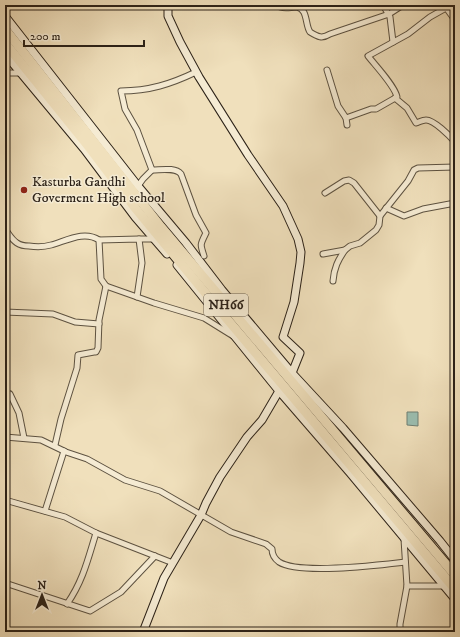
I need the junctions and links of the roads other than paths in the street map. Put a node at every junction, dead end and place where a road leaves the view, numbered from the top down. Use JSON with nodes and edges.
{"nodes":[{"id":1,"x":168,"y":5,"type":"edge"},
{"id":2,"x":280,"y":5,"type":"edge"},
{"id":3,"x":383,"y":5,"type":"edge"},
{"id":4,"x":403,"y":5,"type":"edge"},
{"id":5,"x":445,"y":7,"type":"edge"},
{"id":6,"x":388,"y":14,"type":"junction"},
{"id":7,"x":5,"y":16,"type":"edge"},
{"id":8,"x":455,"y":20,"type":"edge"},
{"id":9,"x":5,"y":29,"type":"edge"},
{"id":10,"x":393,"y":42,"type":"junction"},
{"id":11,"x":5,"y":43,"type":"edge"},
{"id":12,"x":5,"y":54,"type":"edge"},
{"id":13,"x":327,"y":70,"type":"dead end"},
{"id":14,"x":196,"y":72,"type":"junction"},
{"id":15,"x":5,"y":73,"type":"edge"},
{"id":16,"x":20,"y":73,"type":"junction"},
{"id":17,"x":394,"y":98,"type":"junction"},
{"id":18,"x":346,"y":118,"type":"junction"},
{"id":19,"x":347,"y":125,"type":"dead end"},
{"id":20,"x":455,"y":142,"type":"edge"},
{"id":21,"x":455,"y":167,"type":"edge"},
{"id":22,"x":152,"y":170,"type":"junction"},
{"id":23,"x":138,"y":186,"type":"junction"},
{"id":24,"x":325,"y":193,"type":"dead end"},
{"id":25,"x":455,"y":203,"type":"edge"},
{"id":26,"x":386,"y":208,"type":"junction"},
{"id":27,"x":380,"y":216,"type":"junction"},
{"id":28,"x":5,"y":229,"type":"edge"},
{"id":29,"x":139,"y":239,"type":"junction"},
{"id":30,"x":154,"y":239,"type":"junction"},
{"id":31,"x":98,"y":240,"type":"junction"},
{"id":32,"x":345,"y":250,"type":"junction"},
{"id":33,"x":324,"y":254,"type":"dead end"},
{"id":34,"x":204,"y":256,"type":"dead end"},
{"id":35,"x":333,"y":281,"type":"dead end"},
{"id":36,"x":106,"y":286,"type":"junction"},
{"id":37,"x":137,"y":297,"type":"junction"},
{"id":38,"x":5,"y":312,"type":"edge"},
{"id":39,"x":99,"y":324,"type":"junction"},
{"id":40,"x":235,"y":338,"type":"junction"},
{"id":41,"x":292,"y":373,"type":"junction"},
{"id":42,"x":279,"y":392,"type":"junction"},
{"id":43,"x":10,"y":394,"type":"dead end"},
{"id":44,"x":5,"y":437,"type":"edge"},
{"id":45,"x":24,"y":438,"type":"junction"},
{"id":46,"x":54,"y":446,"type":"junction"},
{"id":47,"x":64,"y":450,"type":"junction"},
{"id":48,"x":5,"y":500,"type":"edge"},
{"id":49,"x":45,"y":511,"type":"junction"},
{"id":50,"x":201,"y":515,"type":"junction"},
{"id":51,"x":96,"y":533,"type":"junction"},
{"id":52,"x":404,"y":538,"type":"junction"},
{"id":53,"x":155,"y":556,"type":"junction"},
{"id":54,"x":455,"y":560,"type":"edge"},
{"id":55,"x":405,"y":562,"type":"junction"},
{"id":56,"x":174,"y":563,"type":"junction"},
{"id":57,"x":455,"y":576,"type":"edge"},
{"id":58,"x":5,"y":582,"type":"edge"},
{"id":59,"x":407,"y":586,"type":"junction"},
{"id":60,"x":443,"y":586,"type":"junction"},
{"id":61,"x":455,"y":590,"type":"edge"},
{"id":62,"x":455,"y":599,"type":"edge"},
{"id":63,"x":67,"y":604,"type":"junction"},
{"id":64,"x":143,"y":632,"type":"edge"},
{"id":65,"x":400,"y":632,"type":"edge"}],
"edges":[{"from":1,"to":14,"type":"street"},
{"from":2,"to":6,"type":"street"},
{"from":3,"to":6,"type":"street"},
{"from":4,"to":6,"type":"street"},
{"from":5,"to":8,"type":"street"},
{"from":5,"to":10,"type":"street"},
{"from":6,"to":10,"type":"street"},
{"from":7,"to":23,"type":"street"},
{"from":9,"to":57,"type":"highway","number":"NH66"},
{"from":10,"to":17,"type":"street"},
{"from":11,"to":61,"type":"highway","number":"NH66"},
{"from":12,"to":16,"type":"street"},
{"from":13,"to":18,"type":"street"},
{"from":14,"to":22,"type":"street"},
{"from":14,"to":41,"type":"street"},
{"from":15,"to":16,"type":"street"},
{"from":16,"to":30,"type":"street"},
{"from":17,"to":18,"type":"street"},
{"from":17,"to":20,"type":"street"},
{"from":18,"to":19,"type":"street"},
{"from":21,"to":26,"type":"street"},
{"from":22,"to":23,"type":"street"},
{"from":22,"to":34,"type":"street"},
{"from":23,"to":41,"type":"street"},
{"from":24,"to":27,"type":"street"},
{"from":25,"to":26,"type":"street"},
{"from":26,"to":27,"type":"street"},
{"from":27,"to":32,"type":"street"},
{"from":28,"to":31,"type":"street"},
{"from":29,"to":30,"type":"street"},
{"from":29,"to":31,"type":"street"},
{"from":29,"to":37,"type":"street"},
{"from":30,"to":40,"type":"street"},
{"from":31,"to":36,"type":"street"},
{"from":32,"to":33,"type":"street"},
{"from":32,"to":35,"type":"street"},
{"from":36,"to":37,"type":"street"},
{"from":36,"to":39,"type":"street"},
{"from":37,"to":40,"type":"street"},
{"from":38,"to":39,"type":"street"},
{"from":39,"to":46,"type":"street"},
{"from":40,"to":42,"type":"street"},
{"from":41,"to":54,"type":"street"},
{"from":42,"to":50,"type":"street"},
{"from":42,"to":52,"type":"street"},
{"from":43,"to":45,"type":"street"},
{"from":44,"to":45,"type":"street"},
{"from":45,"to":46,"type":"street"},
{"from":46,"to":47,"type":"street"},
{"from":47,"to":49,"type":"street"},
{"from":47,"to":50,"type":"street"},
{"from":48,"to":49,"type":"street"},
{"from":49,"to":51,"type":"street"},
{"from":50,"to":55,"type":"street"},
{"from":50,"to":56,"type":"street"},
{"from":51,"to":53,"type":"street"},
{"from":51,"to":63,"type":"street"},
{"from":52,"to":55,"type":"street"},
{"from":52,"to":60,"type":"street"},
{"from":53,"to":56,"type":"street"},
{"from":53,"to":63,"type":"street"},
{"from":55,"to":59,"type":"street"},
{"from":56,"to":64,"type":"street"},
{"from":58,"to":63,"type":"street"},
{"from":59,"to":60,"type":"street"},
{"from":59,"to":65,"type":"street"},
{"from":60,"to":62,"type":"street"}]}
